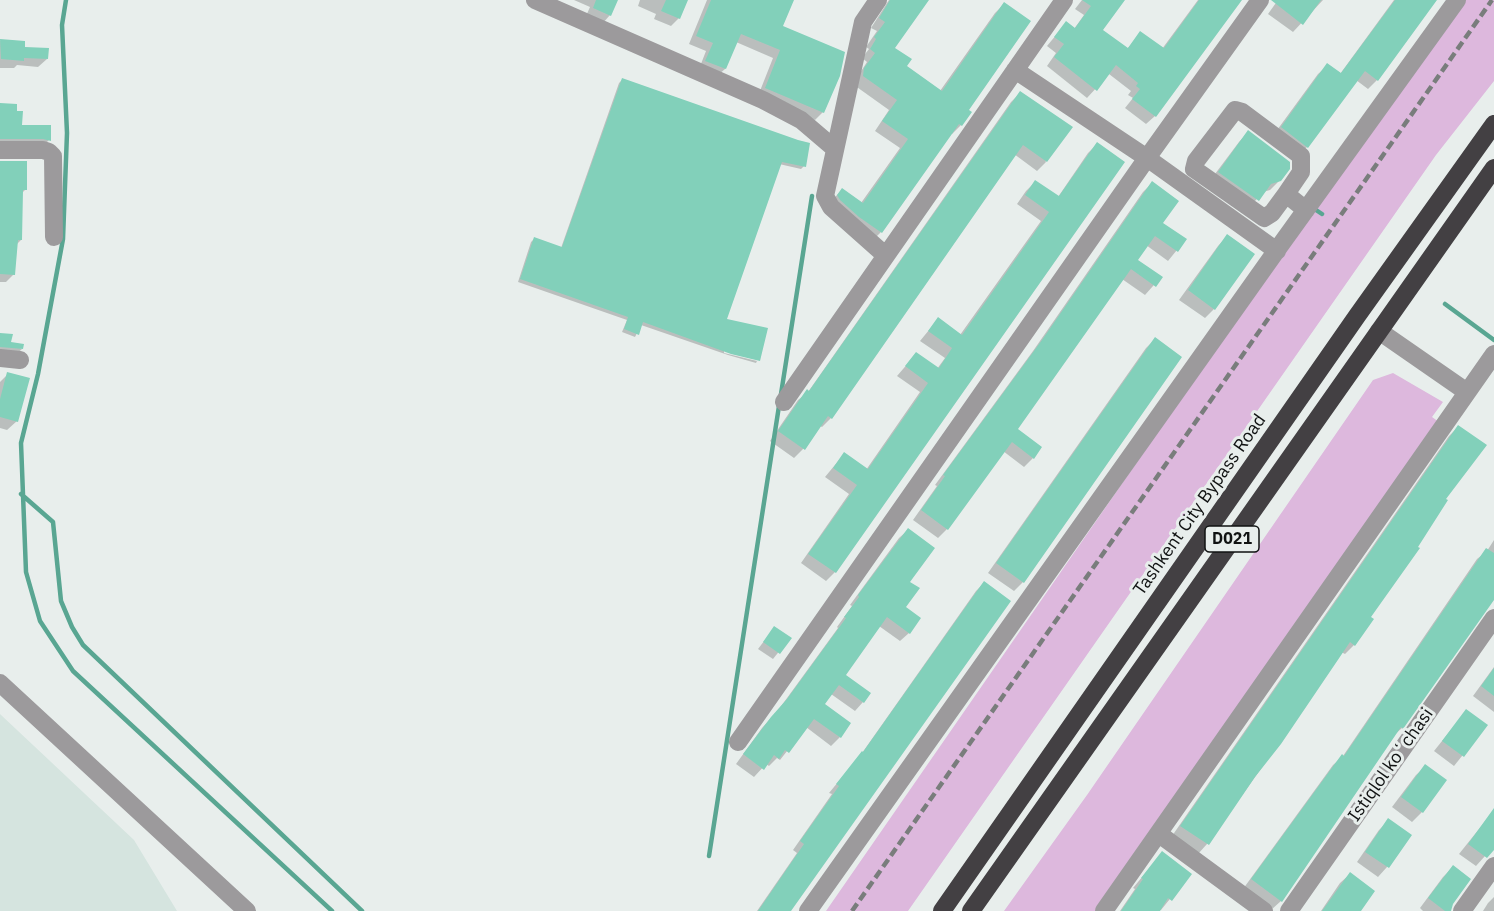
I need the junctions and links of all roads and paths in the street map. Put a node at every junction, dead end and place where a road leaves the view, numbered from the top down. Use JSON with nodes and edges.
{"nodes":[{"id":1,"x":535,"y":0,"type":"edge"},
{"id":2,"x":879,"y":0,"type":"edge"},
{"id":3,"x":1064,"y":0,"type":"edge"},
{"id":4,"x":1260,"y":0,"type":"edge"},
{"id":5,"x":1457,"y":0,"type":"edge"},
{"id":6,"x":1015,"y":70,"type":"junction"},
{"id":7,"x":1494,"y":124,"type":"edge"},
{"id":8,"x":835,"y":148,"type":"junction"},
{"id":9,"x":0,"y":150,"type":"edge"},
{"id":10,"x":1147,"y":158,"type":"junction"},
{"id":11,"x":1494,"y":168,"type":"edge"},
{"id":12,"x":1286,"y":194,"type":"junction"},
{"id":13,"x":1306,"y":210,"type":"junction"},
{"id":14,"x":54,"y":237,"type":"dead end"},
{"id":15,"x":1277,"y":251,"type":"junction"},
{"id":16,"x":885,"y":255,"type":"junction"},
{"id":17,"x":1357,"y":316,"type":"junction"},
{"id":18,"x":1379,"y":331,"type":"junction"},
{"id":19,"x":0,"y":358,"type":"edge"},
{"id":20,"x":20,"y":360,"type":"dead end"},
{"id":21,"x":1491,"y":365,"type":"edge"},
{"id":22,"x":1467,"y":392,"type":"junction"},
{"id":23,"x":784,"y":402,"type":"dead end"},
{"id":24,"x":1494,"y":618,"type":"edge"},
{"id":25,"x":0,"y":683,"type":"edge"},
{"id":26,"x":738,"y":742,"type":"dead end"},
{"id":27,"x":1159,"y":834,"type":"junction"},
{"id":28,"x":1494,"y":866,"type":"edge"},
{"id":29,"x":247,"y":911,"type":"edge"},
{"id":30,"x":808,"y":911,"type":"edge"},
{"id":31,"x":942,"y":911,"type":"edge"},
{"id":32,"x":970,"y":911,"type":"edge"},
{"id":33,"x":1104,"y":911,"type":"edge"},
{"id":34,"x":1264,"y":911,"type":"edge"},
{"id":35,"x":1289,"y":911,"type":"edge"},
{"id":36,"x":1462,"y":911,"type":"edge"}],
"edges":[{"from":1,"to":8,"type":"street"},
{"from":2,"to":8,"type":"street"},
{"from":3,"to":6,"type":"street"},
{"from":4,"to":10,"type":"street"},
{"from":5,"to":13,"type":"street"},
{"from":6,"to":10,"type":"street"},
{"from":6,"to":16,"type":"street"},
{"from":7,"to":17,"type":"highway","name":"Tashkent City Bypass Road","number":"D021"},
{"from":8,"to":16,"type":"street"},
{"from":9,"to":14,"type":"street"},
{"from":10,"to":15,"type":"street"},
{"from":10,"to":26,"type":"street"},
{"from":11,"to":18,"type":"highway","number":"D021"},
{"from":12,"to":12,"type":"street"},
{"from":12,"to":13,"type":"street"},
{"from":13,"to":15,"type":"street"},
{"from":15,"to":30,"type":"street"},
{"from":16,"to":23,"type":"street"},
{"from":17,"to":18,"type":"highway"},
{"from":17,"to":31,"type":"highway","name":"Tashkent City Bypass Road","number":"D021"},
{"from":18,"to":22,"type":"street"},
{"from":18,"to":32,"type":"highway","number":"D021"},
{"from":19,"to":20,"type":"street"},
{"from":21,"to":22,"type":"street"},
{"from":22,"to":27,"type":"street"},
{"from":24,"to":35,"type":"street","name":"Istiqlol koʻchasi"},
{"from":25,"to":29,"type":"street"},
{"from":27,"to":33,"type":"street"},
{"from":27,"to":34,"type":"street"},
{"from":28,"to":36,"type":"street"}]}
